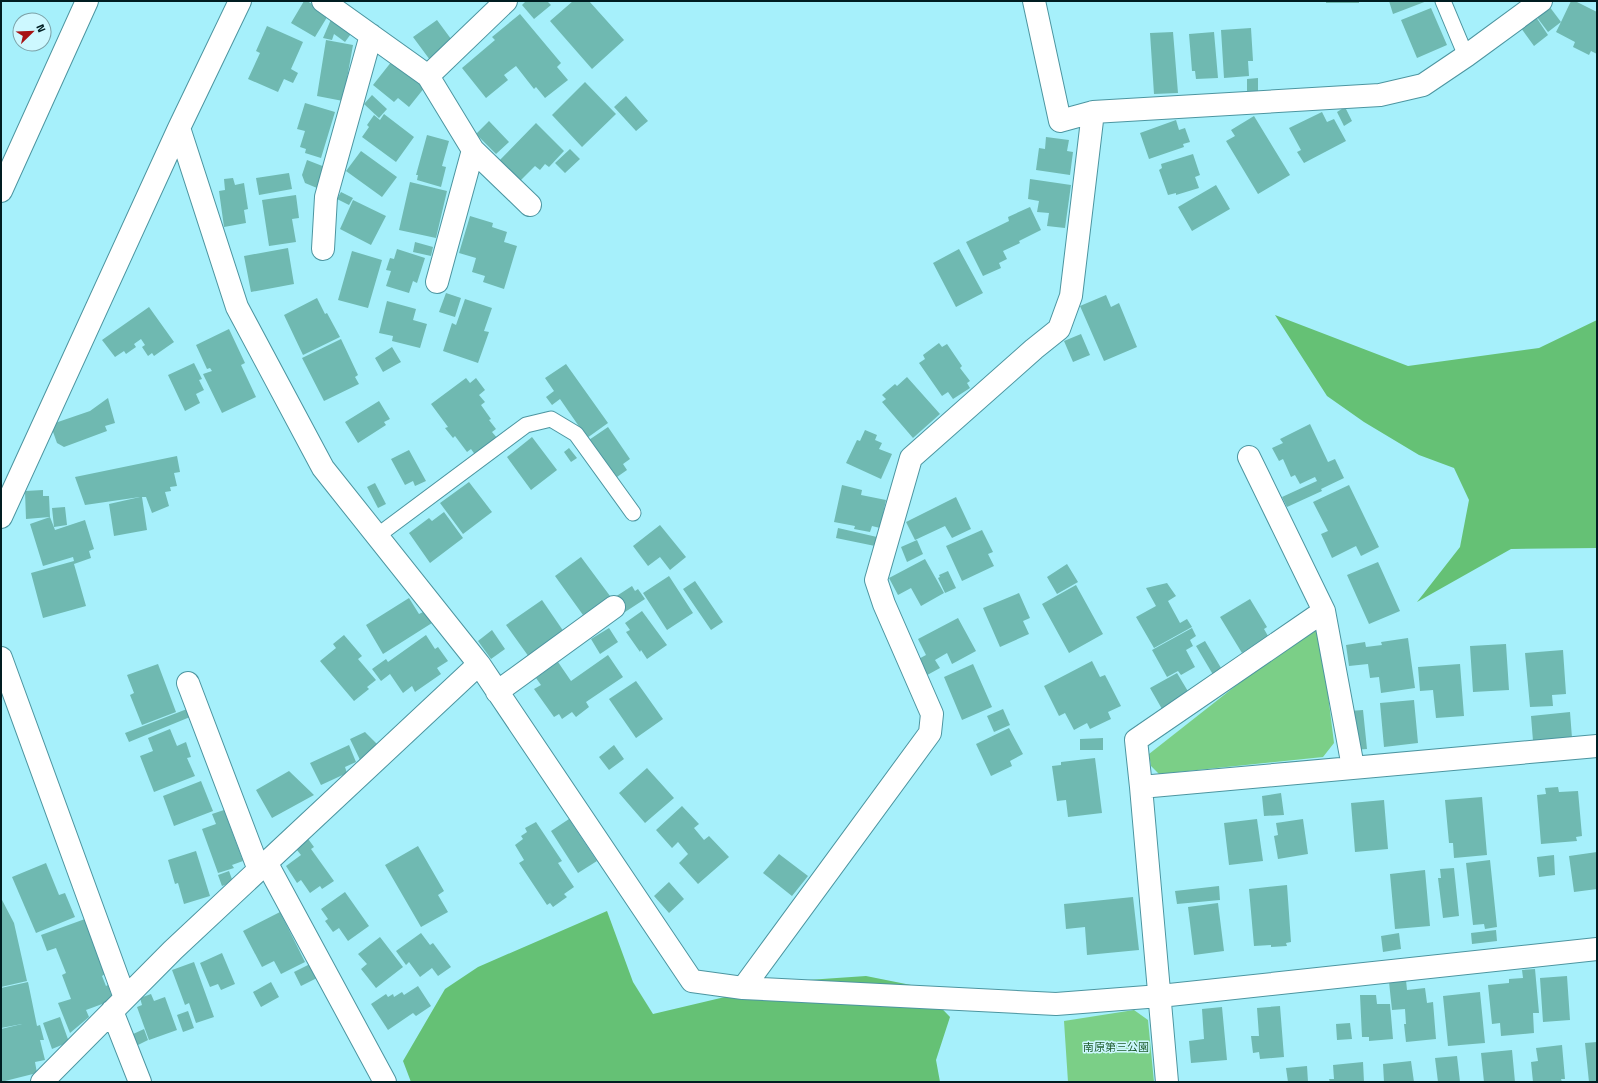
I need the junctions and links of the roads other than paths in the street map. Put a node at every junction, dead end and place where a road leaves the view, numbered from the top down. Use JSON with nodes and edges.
{"nodes":[{"id":1,"x":87,"y":1,"type":"edge"},
{"id":2,"x":240,"y":1,"type":"edge"},
{"id":3,"x":323,"y":1,"type":"edge"},
{"id":4,"x":506,"y":1,"type":"edge"},
{"id":5,"x":1034,"y":1,"type":"edge"},
{"id":6,"x":1443,"y":1,"type":"edge"},
{"id":7,"x":1541,"y":1,"type":"edge"},
{"id":8,"x":371,"y":35,"type":"junction"},
{"id":9,"x":1466,"y":56,"type":"junction"},
{"id":10,"x":428,"y":76,"type":"junction"},
{"id":11,"x":1093,"y":112,"type":"junction"},
{"id":12,"x":179,"y":128,"type":"junction"},
{"id":13,"x":473,"y":150,"type":"junction"},
{"id":14,"x":1,"y":191,"type":"edge"},
{"id":15,"x":530,"y":205,"type":"dead end"},
{"id":16,"x":323,"y":249,"type":"dead end"},
{"id":17,"x":437,"y":282,"type":"dead end"},
{"id":18,"x":1249,"y":457,"type":"dead end"},
{"id":19,"x":634,"y":513,"type":"dead end"},
{"id":20,"x":1,"y":517,"type":"edge"},
{"id":21,"x":377,"y":536,"type":"junction"},
{"id":22,"x":614,"y":607,"type":"dead end"},
{"id":23,"x":1324,"y":611,"type":"junction"},
{"id":24,"x":1,"y":658,"type":"edge"},
{"id":25,"x":479,"y":664,"type":"junction"},
{"id":26,"x":188,"y":683,"type":"dead end"},
{"id":27,"x":497,"y":692,"type":"junction"},
{"id":28,"x":1597,"y":746,"type":"edge"},
{"id":29,"x":1353,"y":767,"type":"junction"},
{"id":30,"x":1141,"y":787,"type":"junction"},
{"id":31,"x":263,"y":866,"type":"junction"},
{"id":32,"x":1597,"y":949,"type":"edge"},
{"id":33,"x":743,"y":988,"type":"junction"},
{"id":34,"x":1160,"y":996,"type":"junction"},
{"id":35,"x":118,"y":1005,"type":"junction"},
{"id":36,"x":42,"y":1082,"type":"edge"},
{"id":37,"x":140,"y":1082,"type":"edge"},
{"id":38,"x":385,"y":1082,"type":"edge"},
{"id":39,"x":1167,"y":1082,"type":"edge"}],
"edges":[{"from":1,"to":14,"type":"street"},
{"from":2,"to":12,"type":"street"},
{"from":3,"to":8,"type":"street"},
{"from":4,"to":10,"type":"street"},
{"from":5,"to":11,"type":"street"},
{"from":6,"to":9,"type":"lane"},
{"from":7,"to":9,"type":"street"},
{"from":8,"to":10,"type":"street"},
{"from":8,"to":16,"type":"street"},
{"from":9,"to":11,"type":"street"},
{"from":10,"to":13,"type":"street"},
{"from":11,"to":33,"type":"street"},
{"from":12,"to":20,"type":"street"},
{"from":12,"to":21,"type":"street"},
{"from":13,"to":15,"type":"street"},
{"from":13,"to":17,"type":"street"},
{"from":18,"to":23,"type":"street"},
{"from":19,"to":21,"type":"lane"},
{"from":21,"to":25,"type":"street"},
{"from":22,"to":27,"type":"street"},
{"from":23,"to":29,"type":"street"},
{"from":23,"to":30,"type":"street"},
{"from":24,"to":35,"type":"street"},
{"from":25,"to":27,"type":"street"},
{"from":25,"to":31,"type":"street"},
{"from":26,"to":31,"type":"street"},
{"from":27,"to":33,"type":"street"},
{"from":28,"to":29,"type":"street"},
{"from":29,"to":30,"type":"street"},
{"from":30,"to":34,"type":"street"},
{"from":31,"to":35,"type":"street"},
{"from":31,"to":38,"type":"street"},
{"from":32,"to":34,"type":"street"},
{"from":33,"to":34,"type":"street"},
{"from":34,"to":39,"type":"street"},
{"from":35,"to":36,"type":"street"},
{"from":35,"to":37,"type":"street"}]}
